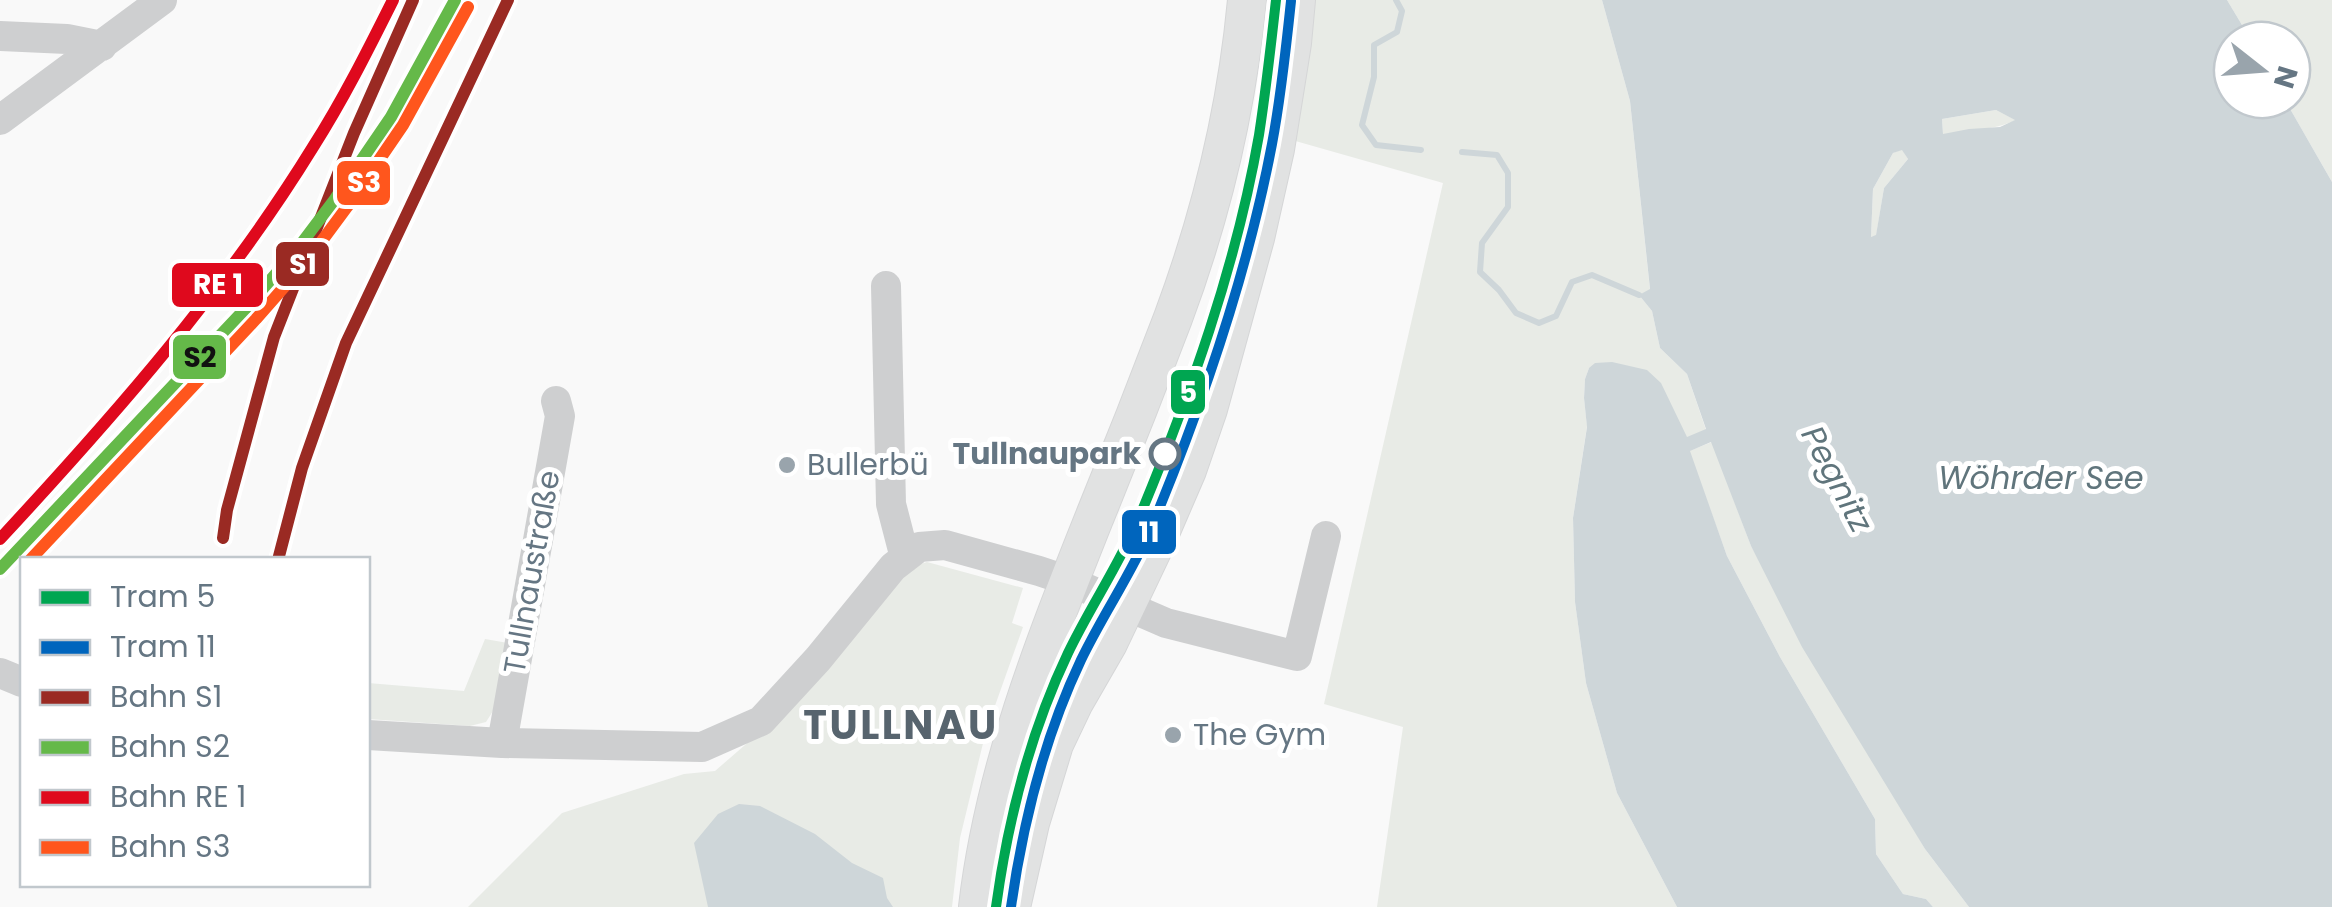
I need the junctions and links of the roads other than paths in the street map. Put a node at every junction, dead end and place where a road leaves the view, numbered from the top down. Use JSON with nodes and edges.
{"nodes":[{"id":1,"x":162,"y":0,"type":"edge"},
{"id":2,"x":1247,"y":0,"type":"edge"},
{"id":3,"x":1296,"y":0,"type":"edge"},
{"id":4,"x":0,"y":36,"type":"edge"},
{"id":5,"x":102,"y":46,"type":"junction"},
{"id":6,"x":0,"y":120,"type":"edge"},
{"id":7,"x":886,"y":286,"type":"dead end"},
{"id":8,"x":556,"y":401,"type":"dead end"},
{"id":9,"x":1326,"y":536,"type":"dead end"},
{"id":10,"x":904,"y":558,"type":"junction"},
{"id":11,"x":1069,"y":581,"type":"junction"},
{"id":12,"x":1126,"y":606,"type":"junction"},
{"id":13,"x":370,"y":735,"type":"edge"},
{"id":14,"x":502,"y":743,"type":"junction"},
{"id":15,"x":978,"y":907,"type":"edge"},
{"id":16,"x":1011,"y":907,"type":"edge"}],
"edges":[{"from":1,"to":5,"type":"street"},
{"from":2,"to":11,"type":"main road"},
{"from":3,"to":12,"type":"main road"},
{"from":4,"to":5,"type":"street"},
{"from":5,"to":6,"type":"street"},
{"from":7,"to":10,"type":"street"},
{"from":8,"to":14,"type":"street","name":"Tullnaustraße"},
{"from":9,"to":12,"type":"street"},
{"from":10,"to":11,"type":"street"},
{"from":10,"to":14,"type":"street"},
{"from":11,"to":12,"type":"street"},
{"from":11,"to":15,"type":"main road"},
{"from":12,"to":16,"type":"main road"},
{"from":13,"to":14,"type":"street"}]}
